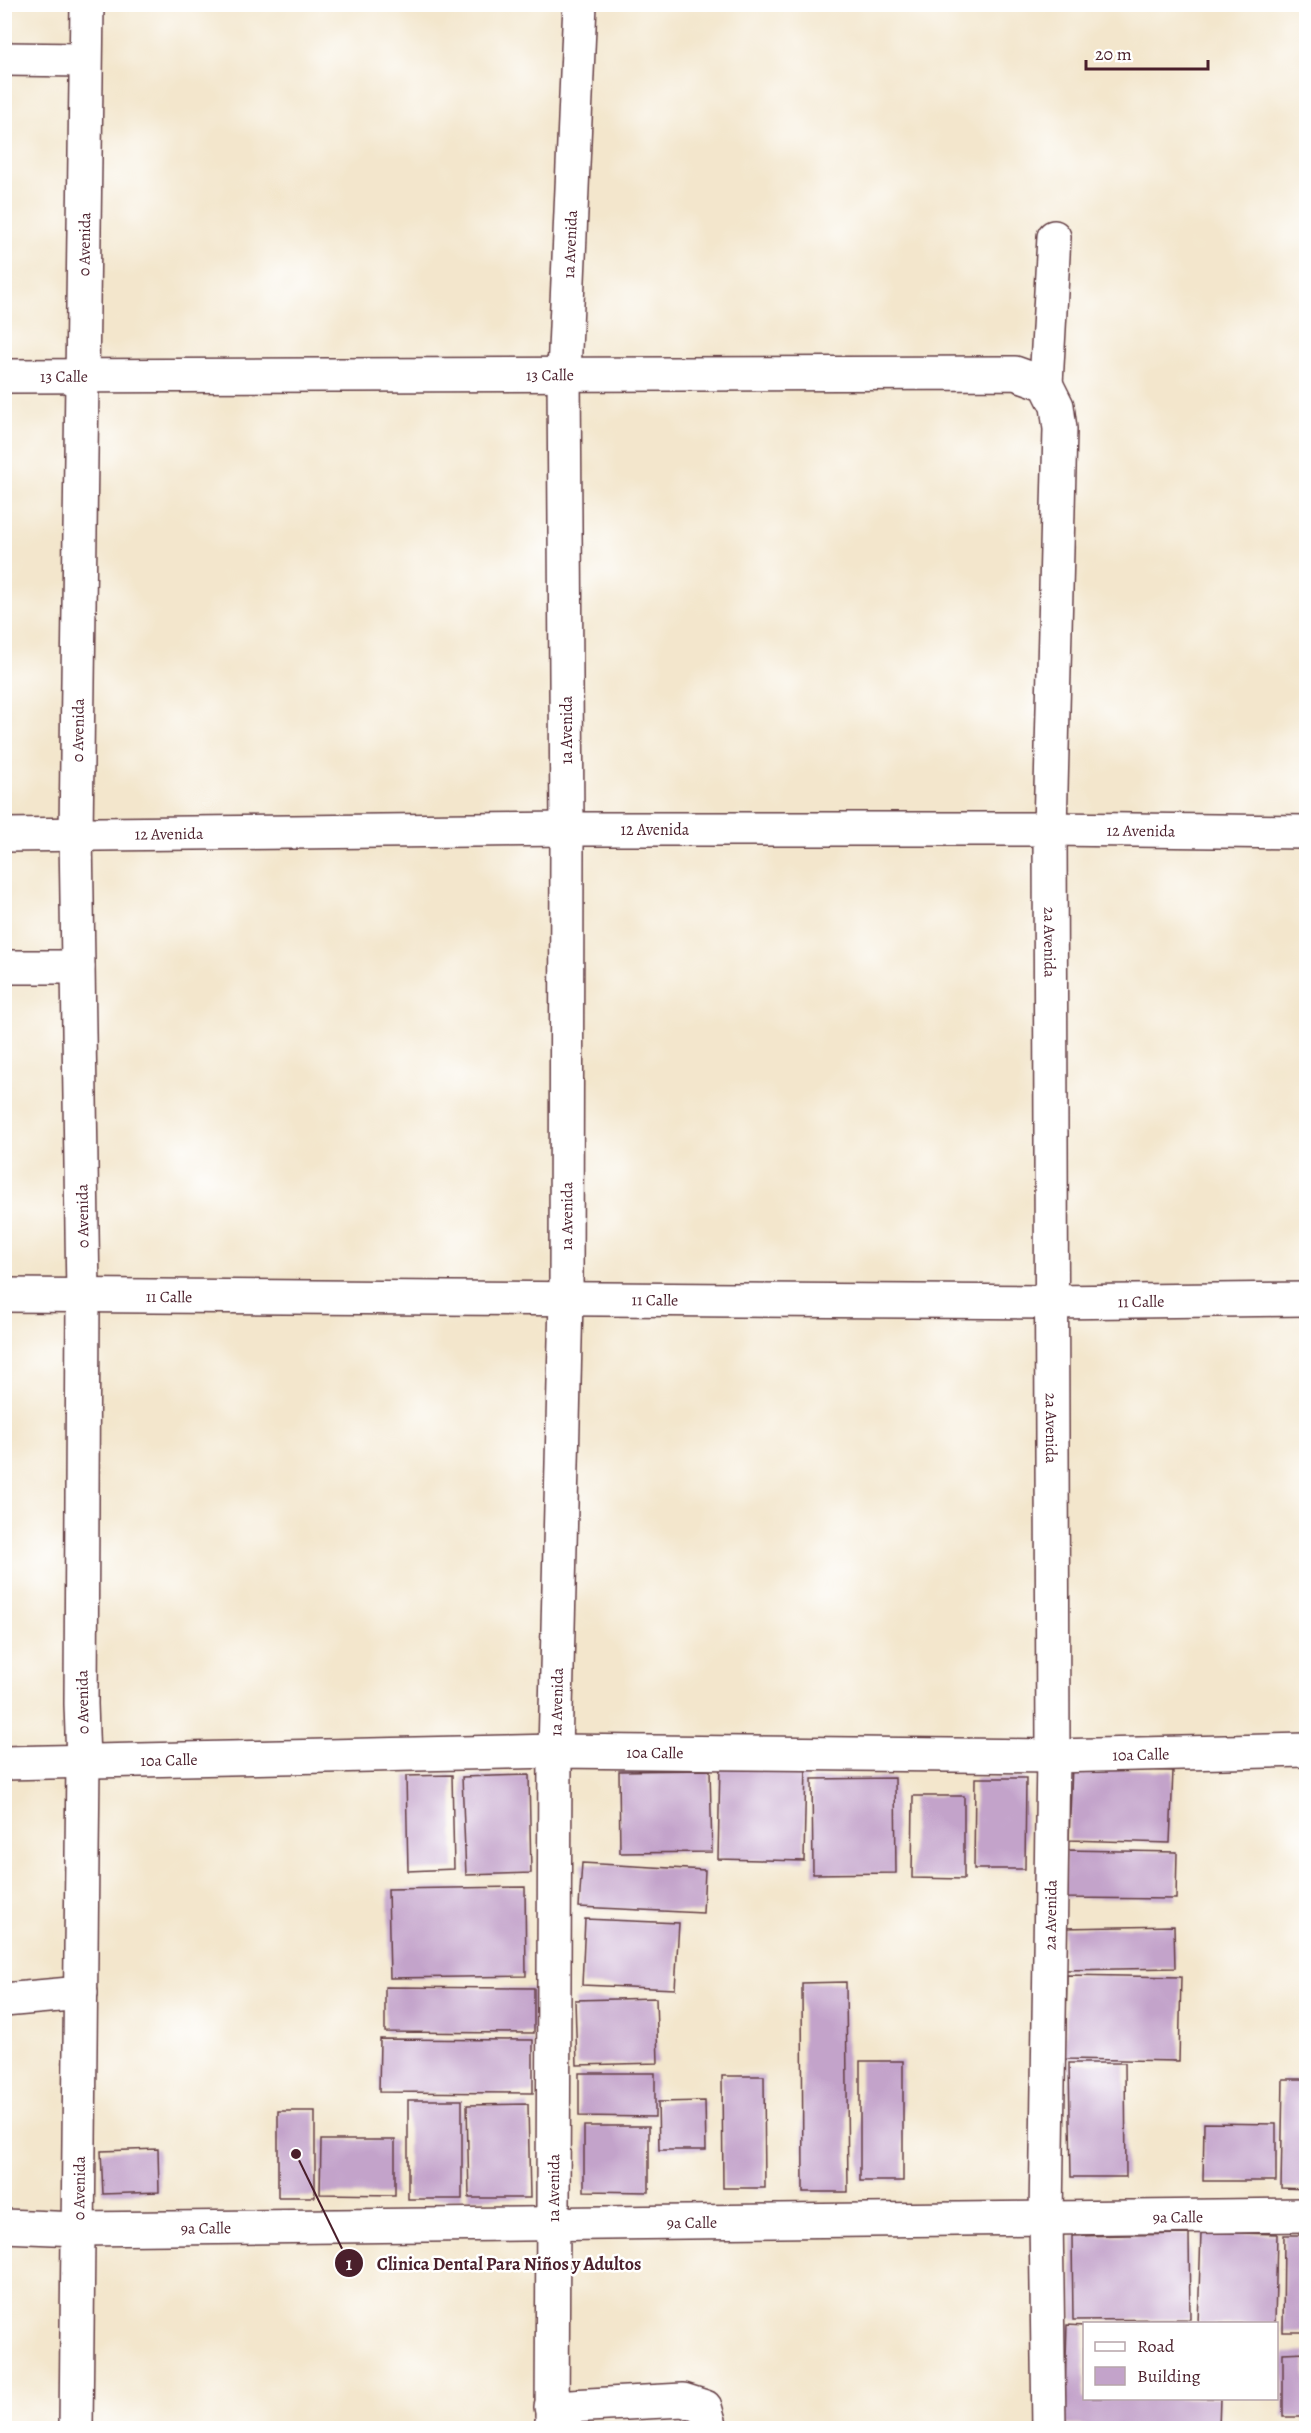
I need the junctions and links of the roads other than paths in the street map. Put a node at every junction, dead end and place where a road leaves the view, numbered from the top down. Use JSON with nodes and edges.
{"nodes":[{"id":1,"x":87,"y":4,"type":"edge"},
{"id":2,"x":580,"y":4,"type":"edge"},
{"id":3,"x":4,"y":59,"type":"edge"},
{"id":4,"x":86,"y":60,"type":"junction"},
{"id":5,"x":1054,"y":237,"type":"dead end"},
{"id":6,"x":564,"y":373,"type":"junction"},
{"id":7,"x":4,"y":376,"type":"edge"},
{"id":8,"x":82,"y":377,"type":"junction"},
{"id":9,"x":1046,"y":384,"type":"junction"},
{"id":10,"x":567,"y":829,"type":"junction"},
{"id":11,"x":1050,"y":829,"type":"junction"},
{"id":12,"x":1306,"y":832,"type":"edge"},
{"id":13,"x":76,"y":833,"type":"junction"},
{"id":14,"x":4,"y":835,"type":"edge"},
{"id":15,"x":4,"y":967,"type":"edge"},
{"id":16,"x":78,"y":967,"type":"junction"},
{"id":17,"x":4,"y":1295,"type":"edge"},
{"id":18,"x":83,"y":1296,"type":"junction"},
{"id":19,"x":1306,"y":1299,"type":"edge"},
{"id":20,"x":566,"y":1300,"type":"junction"},
{"id":21,"x":1051,"y":1302,"type":"junction"},
{"id":22,"x":1306,"y":1750,"type":"edge"},
{"id":23,"x":555,"y":1751,"type":"junction"},
{"id":24,"x":1053,"y":1756,"type":"junction"},
{"id":25,"x":83,"y":1761,"type":"junction"},
{"id":26,"x":4,"y":1763,"type":"edge"},
{"id":27,"x":81,"y":1993,"type":"junction"},
{"id":28,"x":4,"y":2000,"type":"edge"},
{"id":29,"x":1306,"y":2215,"type":"edge"},
{"id":30,"x":1046,"y":2217,"type":"junction"},
{"id":31,"x":553,"y":2223,"type":"junction"},
{"id":32,"x":4,"y":2226,"type":"edge"},
{"id":33,"x":78,"y":2229,"type":"junction"},
{"id":34,"x":552,"y":2418,"type":"edge"},
{"id":35,"x":76,"y":2428,"type":"edge"},
{"id":36,"x":711,"y":2428,"type":"edge"},
{"id":37,"x":1049,"y":2428,"type":"edge"}],
"edges":[{"from":1,"to":4,"type":"street","name":"0 Avenida"},
{"from":2,"to":6,"type":"street","name":"1a Avenida"},
{"from":3,"to":4,"type":"street"},
{"from":4,"to":8,"type":"street","name":"0 Avenida"},
{"from":5,"to":9,"type":"street"},
{"from":6,"to":8,"type":"street","name":"13 Calle"},
{"from":6,"to":9,"type":"street","name":"13 Calle"},
{"from":6,"to":10,"type":"street","name":"1a Avenida"},
{"from":7,"to":8,"type":"street","name":"13 Calle"},
{"from":8,"to":13,"type":"street","name":"0 Avenida"},
{"from":9,"to":11,"type":"street","name":"2a Avenida"},
{"from":10,"to":11,"type":"street","name":"12 Avenida"},
{"from":10,"to":13,"type":"street","name":"12 Avenida"},
{"from":10,"to":20,"type":"street","name":"1a Avenida"},
{"from":11,"to":12,"type":"street","name":"12 Avenida"},
{"from":11,"to":21,"type":"street","name":"2a Avenida"},
{"from":13,"to":14,"type":"street","name":"12 Avenida"},
{"from":13,"to":16,"type":"street","name":"0 Avenida"},
{"from":15,"to":16,"type":"street"},
{"from":16,"to":18,"type":"street","name":"0 Avenida"},
{"from":17,"to":18,"type":"street","name":"11 Calle"},
{"from":18,"to":20,"type":"street","name":"11 Calle"},
{"from":18,"to":25,"type":"street","name":"0 Avenida"},
{"from":19,"to":21,"type":"street","name":"11 Calle"},
{"from":20,"to":21,"type":"street","name":"11 Calle"},
{"from":20,"to":23,"type":"street","name":"1a Avenida"},
{"from":21,"to":24,"type":"street","name":"2a Avenida"},
{"from":22,"to":24,"type":"street","name":"10a Calle"},
{"from":23,"to":24,"type":"street","name":"10a Calle"},
{"from":23,"to":25,"type":"street","name":"10a Calle"},
{"from":23,"to":31,"type":"street","name":"1a Avenida"},
{"from":24,"to":30,"type":"street","name":"2a Avenida"},
{"from":25,"to":26,"type":"street","name":"10a Calle"},
{"from":25,"to":27,"type":"street","name":"0 Avenida"},
{"from":27,"to":28,"type":"street"},
{"from":27,"to":33,"type":"street","name":"0 Avenida"},
{"from":29,"to":30,"type":"street","name":"9a Calle"},
{"from":30,"to":31,"type":"street","name":"9a Calle"},
{"from":30,"to":37,"type":"street","name":"2a Avenida"},
{"from":31,"to":33,"type":"street","name":"9a Calle"},
{"from":31,"to":34,"type":"street","name":"1a Avenida"},
{"from":32,"to":33,"type":"street","name":"9a Calle"},
{"from":33,"to":35,"type":"street","name":"0 Avenida"},
{"from":34,"to":36,"type":"street"}]}
